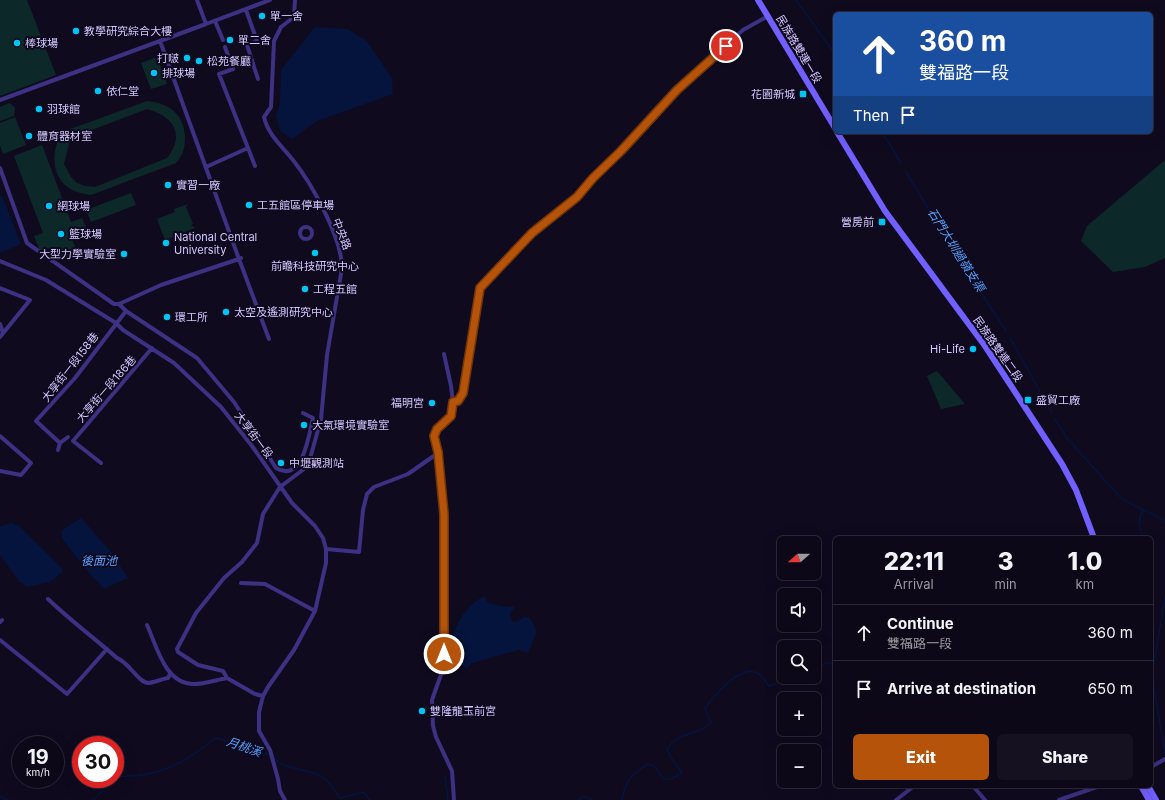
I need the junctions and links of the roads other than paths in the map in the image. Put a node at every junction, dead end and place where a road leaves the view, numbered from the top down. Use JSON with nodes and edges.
{"nodes":[{"id":1,"x":197,"y":0,"type":"edge"},
{"id":2,"x":270,"y":0,"type":"edge"},
{"id":3,"x":295,"y":0,"type":"edge"},
{"id":4,"x":758,"y":0,"type":"edge"},
{"id":5,"x":246,"y":10,"type":"junction"},
{"id":6,"x":768,"y":16,"type":"junction"},
{"id":7,"x":215,"y":21,"type":"junction"},
{"id":8,"x":206,"y":24,"type":"junction"},
{"id":9,"x":223,"y":40,"type":"dead end"},
{"id":10,"x":160,"y":41,"type":"junction"},
{"id":11,"x":225,"y":47,"type":"dead end"},
{"id":12,"x":258,"y":79,"type":"dead end"},
{"id":13,"x":0,"y":100,"type":"edge"},
{"id":14,"x":833,"y":125,"type":"edge"},
{"id":15,"x":838,"y":134,"type":"edge"},
{"id":16,"x":248,"y":148,"type":"junction"},
{"id":17,"x":255,"y":166,"type":"dead end"},
{"id":18,"x":206,"y":167,"type":"junction"},
{"id":19,"x":0,"y":168,"type":"edge"},
{"id":20,"x":241,"y":258,"type":"junction"},
{"id":21,"x":0,"y":261,"type":"edge"},
{"id":22,"x":0,"y":288,"type":"edge"},
{"id":23,"x":119,"y":304,"type":"junction"},
{"id":24,"x":126,"y":311,"type":"junction"},
{"id":25,"x":116,"y":323,"type":"junction"},
{"id":26,"x":0,"y":324,"type":"edge"},
{"id":27,"x":4,"y":333,"type":"junction"},
{"id":28,"x":0,"y":337,"type":"edge"},
{"id":29,"x":269,"y":339,"type":"dead end"},
{"id":30,"x":152,"y":348,"type":"junction"},
{"id":31,"x":444,"y":354,"type":"dead end"},
{"id":32,"x":453,"y":402,"type":"junction"},
{"id":33,"x":303,"y":413,"type":"dead end"},
{"id":34,"x":0,"y":436,"type":"edge"},
{"id":35,"x":68,"y":437,"type":"dead end"},
{"id":36,"x":60,"y":444,"type":"junction"},
{"id":37,"x":58,"y":450,"type":"dead end"},
{"id":38,"x":438,"y":452,"type":"junction"},
{"id":39,"x":101,"y":463,"type":"dead end"},
{"id":40,"x":0,"y":471,"type":"edge"},
{"id":41,"x":280,"y":487,"type":"junction"},
{"id":42,"x":1093,"y":536,"type":"edge"},
{"id":43,"x":326,"y":549,"type":"junction"},
{"id":44,"x":241,"y":583,"type":"dead end"},
{"id":45,"x":48,"y":599,"type":"dead end"},
{"id":46,"x":315,"y":611,"type":"junction"},
{"id":47,"x":147,"y":625,"type":"dead end"},
{"id":48,"x":0,"y":640,"type":"edge"},
{"id":49,"x":107,"y":649,"type":"junction"},
{"id":50,"x":170,"y":674,"type":"junction"},
{"id":51,"x":227,"y":678,"type":"junction"},
{"id":52,"x":263,"y":696,"type":"junction"},
{"id":53,"x":1165,"y":759,"type":"edge"},
{"id":54,"x":1153,"y":766,"type":"edge"},
{"id":55,"x":912,"y":788,"type":"edge"},
{"id":56,"x":975,"y":788,"type":"edge"},
{"id":57,"x":1094,"y":788,"type":"edge"},
{"id":58,"x":1142,"y":788,"type":"edge"},
{"id":59,"x":1149,"y":788,"type":"edge"},
{"id":60,"x":285,"y":800,"type":"edge"},
{"id":61,"x":454,"y":800,"type":"edge"},
{"id":62,"x":896,"y":800,"type":"edge"},
{"id":63,"x":985,"y":800,"type":"edge"},
{"id":64,"x":1059,"y":800,"type":"edge"},
{"id":65,"x":1150,"y":800,"type":"edge"},
{"id":66,"x":1156,"y":800,"type":"edge"}],
"edges":[{"from":1,"to":8,"type":"street"},
{"from":2,"to":5,"type":"street"},
{"from":3,"to":41,"type":"street","name":"中央路"},
{"from":4,"to":6,"type":"main road","name":"民族路雙連一段"},
{"from":5,"to":7,"type":"street"},
{"from":5,"to":12,"type":"street"},
{"from":6,"to":14,"type":"main road","name":"民族路雙連一段"},
{"from":6,"to":32,"type":"street"},
{"from":7,"to":8,"type":"street"},
{"from":7,"to":9,"type":"street"},
{"from":8,"to":10,"type":"street"},
{"from":10,"to":13,"type":"street"},
{"from":10,"to":18,"type":"street"},
{"from":11,"to":16,"type":"street"},
{"from":15,"to":42,"type":"main road","name":"民族路雙連二段"},
{"from":16,"to":17,"type":"street"},
{"from":16,"to":18,"type":"street"},
{"from":18,"to":20,"type":"street"},
{"from":19,"to":23,"type":"street"},
{"from":20,"to":23,"type":"street"},
{"from":20,"to":29,"type":"street"},
{"from":21,"to":25,"type":"street","name":"大享街一段"},
{"from":22,"to":27,"type":"street"},
{"from":23,"to":24,"type":"street"},
{"from":24,"to":25,"type":"street","name":"大享街一段158巷"},
{"from":24,"to":33,"type":"street"},
{"from":25,"to":30,"type":"street","name":"大享街一段"},
{"from":25,"to":36,"type":"street","name":"大享街一段158巷"},
{"from":26,"to":27,"type":"street"},
{"from":27,"to":28,"type":"street"},
{"from":30,"to":39,"type":"street","name":"大享街一段186巷"},
{"from":30,"to":41,"type":"street","name":"大享街一段"},
{"from":31,"to":32,"type":"street"},
{"from":32,"to":38,"type":"street"},
{"from":34,"to":40,"type":"street"},
{"from":35,"to":36,"type":"street"},
{"from":36,"to":37,"type":"street"},
{"from":38,"to":43,"type":"street"},
{"from":38,"to":61,"type":"street"},
{"from":41,"to":43,"type":"street","name":"大享街一段"},
{"from":41,"to":51,"type":"street"},
{"from":43,"to":46,"type":"street","name":"大享街一段"},
{"from":44,"to":46,"type":"street"},
{"from":45,"to":49,"type":"street"},
{"from":46,"to":52,"type":"street","name":"大享街一段"},
{"from":47,"to":50,"type":"street"},
{"from":48,"to":49,"type":"street"},
{"from":49,"to":50,"type":"street"},
{"from":50,"to":51,"type":"street"},
{"from":51,"to":52,"type":"street"},
{"from":52,"to":60,"type":"street","name":"大享街一段"},
{"from":53,"to":54,"type":"street"},
{"from":55,"to":62,"type":"street"},
{"from":56,"to":63,"type":"street"},
{"from":57,"to":64,"type":"street"},
{"from":58,"to":65,"type":"main road"},
{"from":59,"to":66,"type":"main road"}]}
